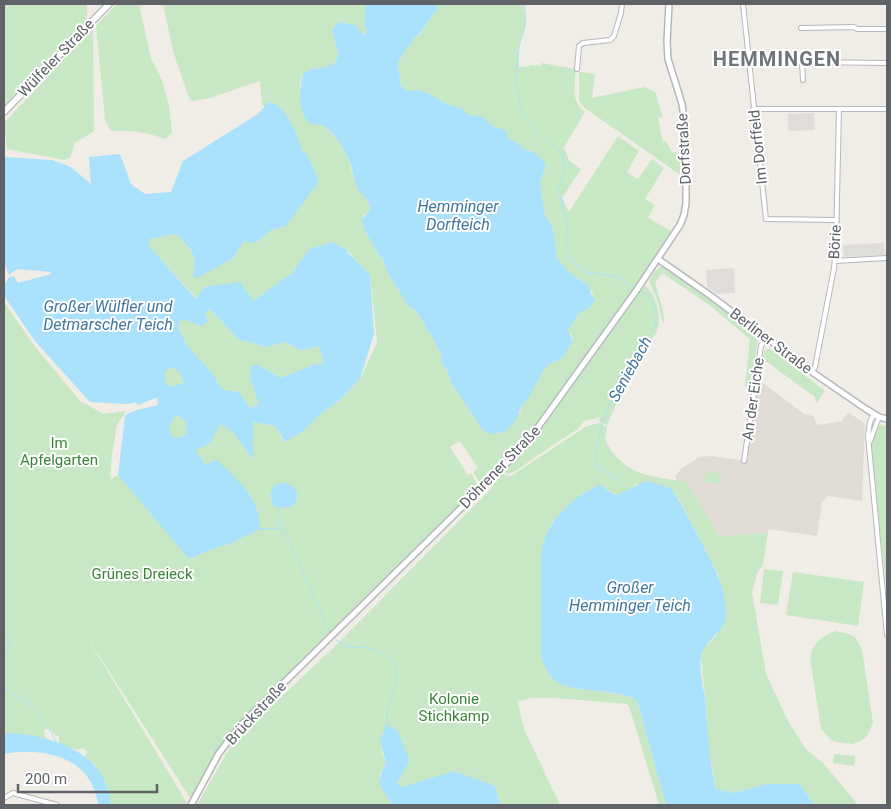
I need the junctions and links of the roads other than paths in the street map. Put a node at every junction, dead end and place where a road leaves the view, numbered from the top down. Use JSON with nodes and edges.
{"nodes":[{"id":1,"x":109,"y":4,"type":"edge"},
{"id":2,"x":622,"y":4,"type":"edge"},
{"id":3,"x":669,"y":4,"type":"edge"},
{"id":4,"x":743,"y":4,"type":"edge"},
{"id":5,"x":801,"y":28,"type":"dead end"},
{"id":6,"x":887,"y":29,"type":"edge"},
{"id":7,"x":887,"y":63,"type":"edge"},
{"id":8,"x":577,"y":69,"type":"dead end"},
{"id":9,"x":803,"y":80,"type":"dead end"},
{"id":10,"x":754,"y":109,"type":"junction"},
{"id":11,"x":838,"y":109,"type":"junction"},
{"id":12,"x":887,"y":109,"type":"edge"},
{"id":13,"x":4,"y":112,"type":"edge"},
{"id":14,"x":836,"y":220,"type":"junction"},
{"id":15,"x":887,"y":258,"type":"edge"},
{"id":16,"x":658,"y":259,"type":"junction"},
{"id":17,"x":835,"y":261,"type":"junction"},
{"id":18,"x":766,"y":339,"type":"junction"},
{"id":19,"x":812,"y":372,"type":"junction"},
{"id":20,"x":874,"y":414,"type":"junction"},
{"id":21,"x":879,"y":417,"type":"junction"},
{"id":22,"x":887,"y":419,"type":"edge"},
{"id":23,"x":869,"y":443,"type":"junction"},
{"id":24,"x":744,"y":460,"type":"dead end"},
{"id":25,"x":336,"y":632,"type":"joint"},
{"id":26,"x":887,"y":635,"type":"edge"},
{"id":27,"x":4,"y":798,"type":"edge"},
{"id":28,"x":57,"y":805,"type":"edge"},
{"id":29,"x":191,"y":805,"type":"edge"}],
"edges":[{"from":1,"to":13,"type":"main road","name":"Wülfeler Straße"},
{"from":2,"to":8,"type":"street"},
{"from":3,"to":16,"type":"street","name":"Dorfstraße"},
{"from":4,"to":10,"type":"street","name":"Im Dorffeld"},
{"from":5,"to":6,"type":"street"},
{"from":7,"to":9,"type":"street"},
{"from":10,"to":11,"type":"street"},
{"from":10,"to":14,"type":"street","name":"Im Dorffeld"},
{"from":11,"to":12,"type":"street"},
{"from":11,"to":14,"type":"street","name":"Börie"},
{"from":14,"to":17,"type":"street","name":"Börie"},
{"from":15,"to":17,"type":"street"},
{"from":16,"to":18,"type":"street","name":"Berliner Straße"},
{"from":16,"to":25,"type":"street","name":"Döhrener Straße"},
{"from":17,"to":19,"type":"street","name":"Börie"},
{"from":18,"to":19,"type":"street","name":"Berliner Straße"},
{"from":18,"to":24,"type":"street","name":"An der Eiche"},
{"from":19,"to":20,"type":"street","name":"Berliner Straße"},
{"from":20,"to":21,"type":"street","name":"Berliner Straße"},
{"from":20,"to":23,"type":"street"},
{"from":21,"to":22,"type":"street","name":"Berliner Straße"},
{"from":21,"to":23,"type":"street"},
{"from":23,"to":26,"type":"street"},
{"from":25,"to":29,"type":"street","name":"Brückstraße"},
{"from":27,"to":28,"type":"street"}]}
